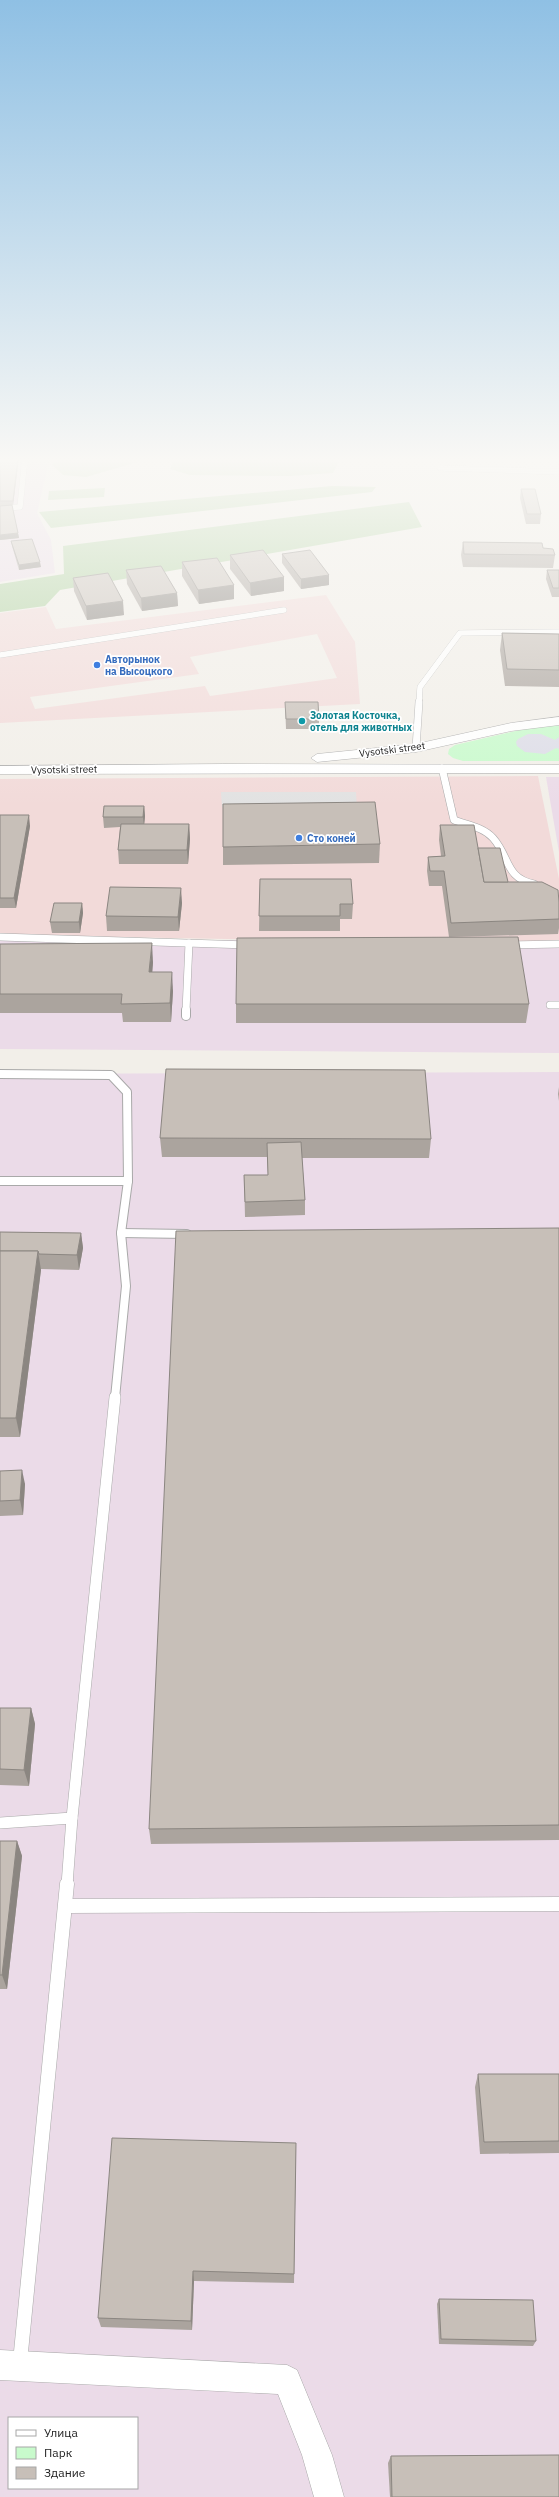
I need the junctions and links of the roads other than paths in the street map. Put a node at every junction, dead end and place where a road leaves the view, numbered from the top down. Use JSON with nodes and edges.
{"nodes":[{"id":1,"x":284,"y":610,"type":"dead end"},
{"id":2,"x":559,"y":632,"type":"edge"},
{"id":3,"x":0,"y":655,"type":"edge"},
{"id":4,"x":559,"y":721,"type":"edge"},
{"id":5,"x":416,"y":748,"type":"junction"},
{"id":6,"x":223,"y":768,"type":"junction"},
{"id":7,"x":442,"y":768,"type":"junction"},
{"id":8,"x":559,"y":769,"type":"edge"},
{"id":9,"x":0,"y":770,"type":"edge"},
{"id":10,"x":541,"y":885,"type":"edge"},
{"id":11,"x":0,"y":937,"type":"edge"},
{"id":12,"x":188,"y":943,"type":"junction"},
{"id":13,"x":559,"y":944,"type":"edge"},
{"id":14,"x":255,"y":945,"type":"edge"},
{"id":15,"x":500,"y":945,"type":"edge"},
{"id":16,"x":550,"y":1005,"type":"dead end"},
{"id":17,"x":559,"y":1005,"type":"edge"},
{"id":18,"x":186,"y":1016,"type":"dead end"},
{"id":19,"x":0,"y":1074,"type":"edge"},
{"id":20,"x":0,"y":1181,"type":"edge"},
{"id":21,"x":128,"y":1181,"type":"junction"},
{"id":22,"x":121,"y":1233,"type":"junction"},
{"id":23,"x":200,"y":1234,"type":"edge"},
{"id":24,"x":72,"y":1818,"type":"junction"},
{"id":25,"x":0,"y":1823,"type":"edge"},
{"id":26,"x":559,"y":1904,"type":"edge"},
{"id":27,"x":66,"y":1906,"type":"junction"},
{"id":28,"x":10,"y":2365,"type":"edge"},
{"id":29,"x":329,"y":2497,"type":"edge"}],
"edges":[{"from":1,"to":3,"type":"lane"},
{"from":2,"to":5,"type":"lane"},
{"from":4,"to":5,"type":"street","name":"Vysotski street"},
{"from":5,"to":6,"type":"street","name":"Vysotski street"},
{"from":6,"to":7,"type":"street","name":"Vysotski street"},
{"from":6,"to":9,"type":"street","name":"Vysotski street"},
{"from":7,"to":8,"type":"street","name":"Vysotski street"},
{"from":7,"to":10,"type":"lane"},
{"from":11,"to":12,"type":"lane"},
{"from":12,"to":14,"type":"lane"},
{"from":12,"to":18,"type":"lane"},
{"from":13,"to":15,"type":"lane"},
{"from":16,"to":17,"type":"lane"},
{"from":19,"to":21,"type":"lane"},
{"from":20,"to":21,"type":"lane"},
{"from":21,"to":22,"type":"lane"},
{"from":22,"to":23,"type":"lane"},
{"from":22,"to":24,"type":"lane"},
{"from":24,"to":25,"type":"lane"},
{"from":24,"to":27,"type":"lane"},
{"from":26,"to":27,"type":"lane"},
{"from":27,"to":28,"type":"lane"},
{"from":28,"to":29,"type":"street"}]}
